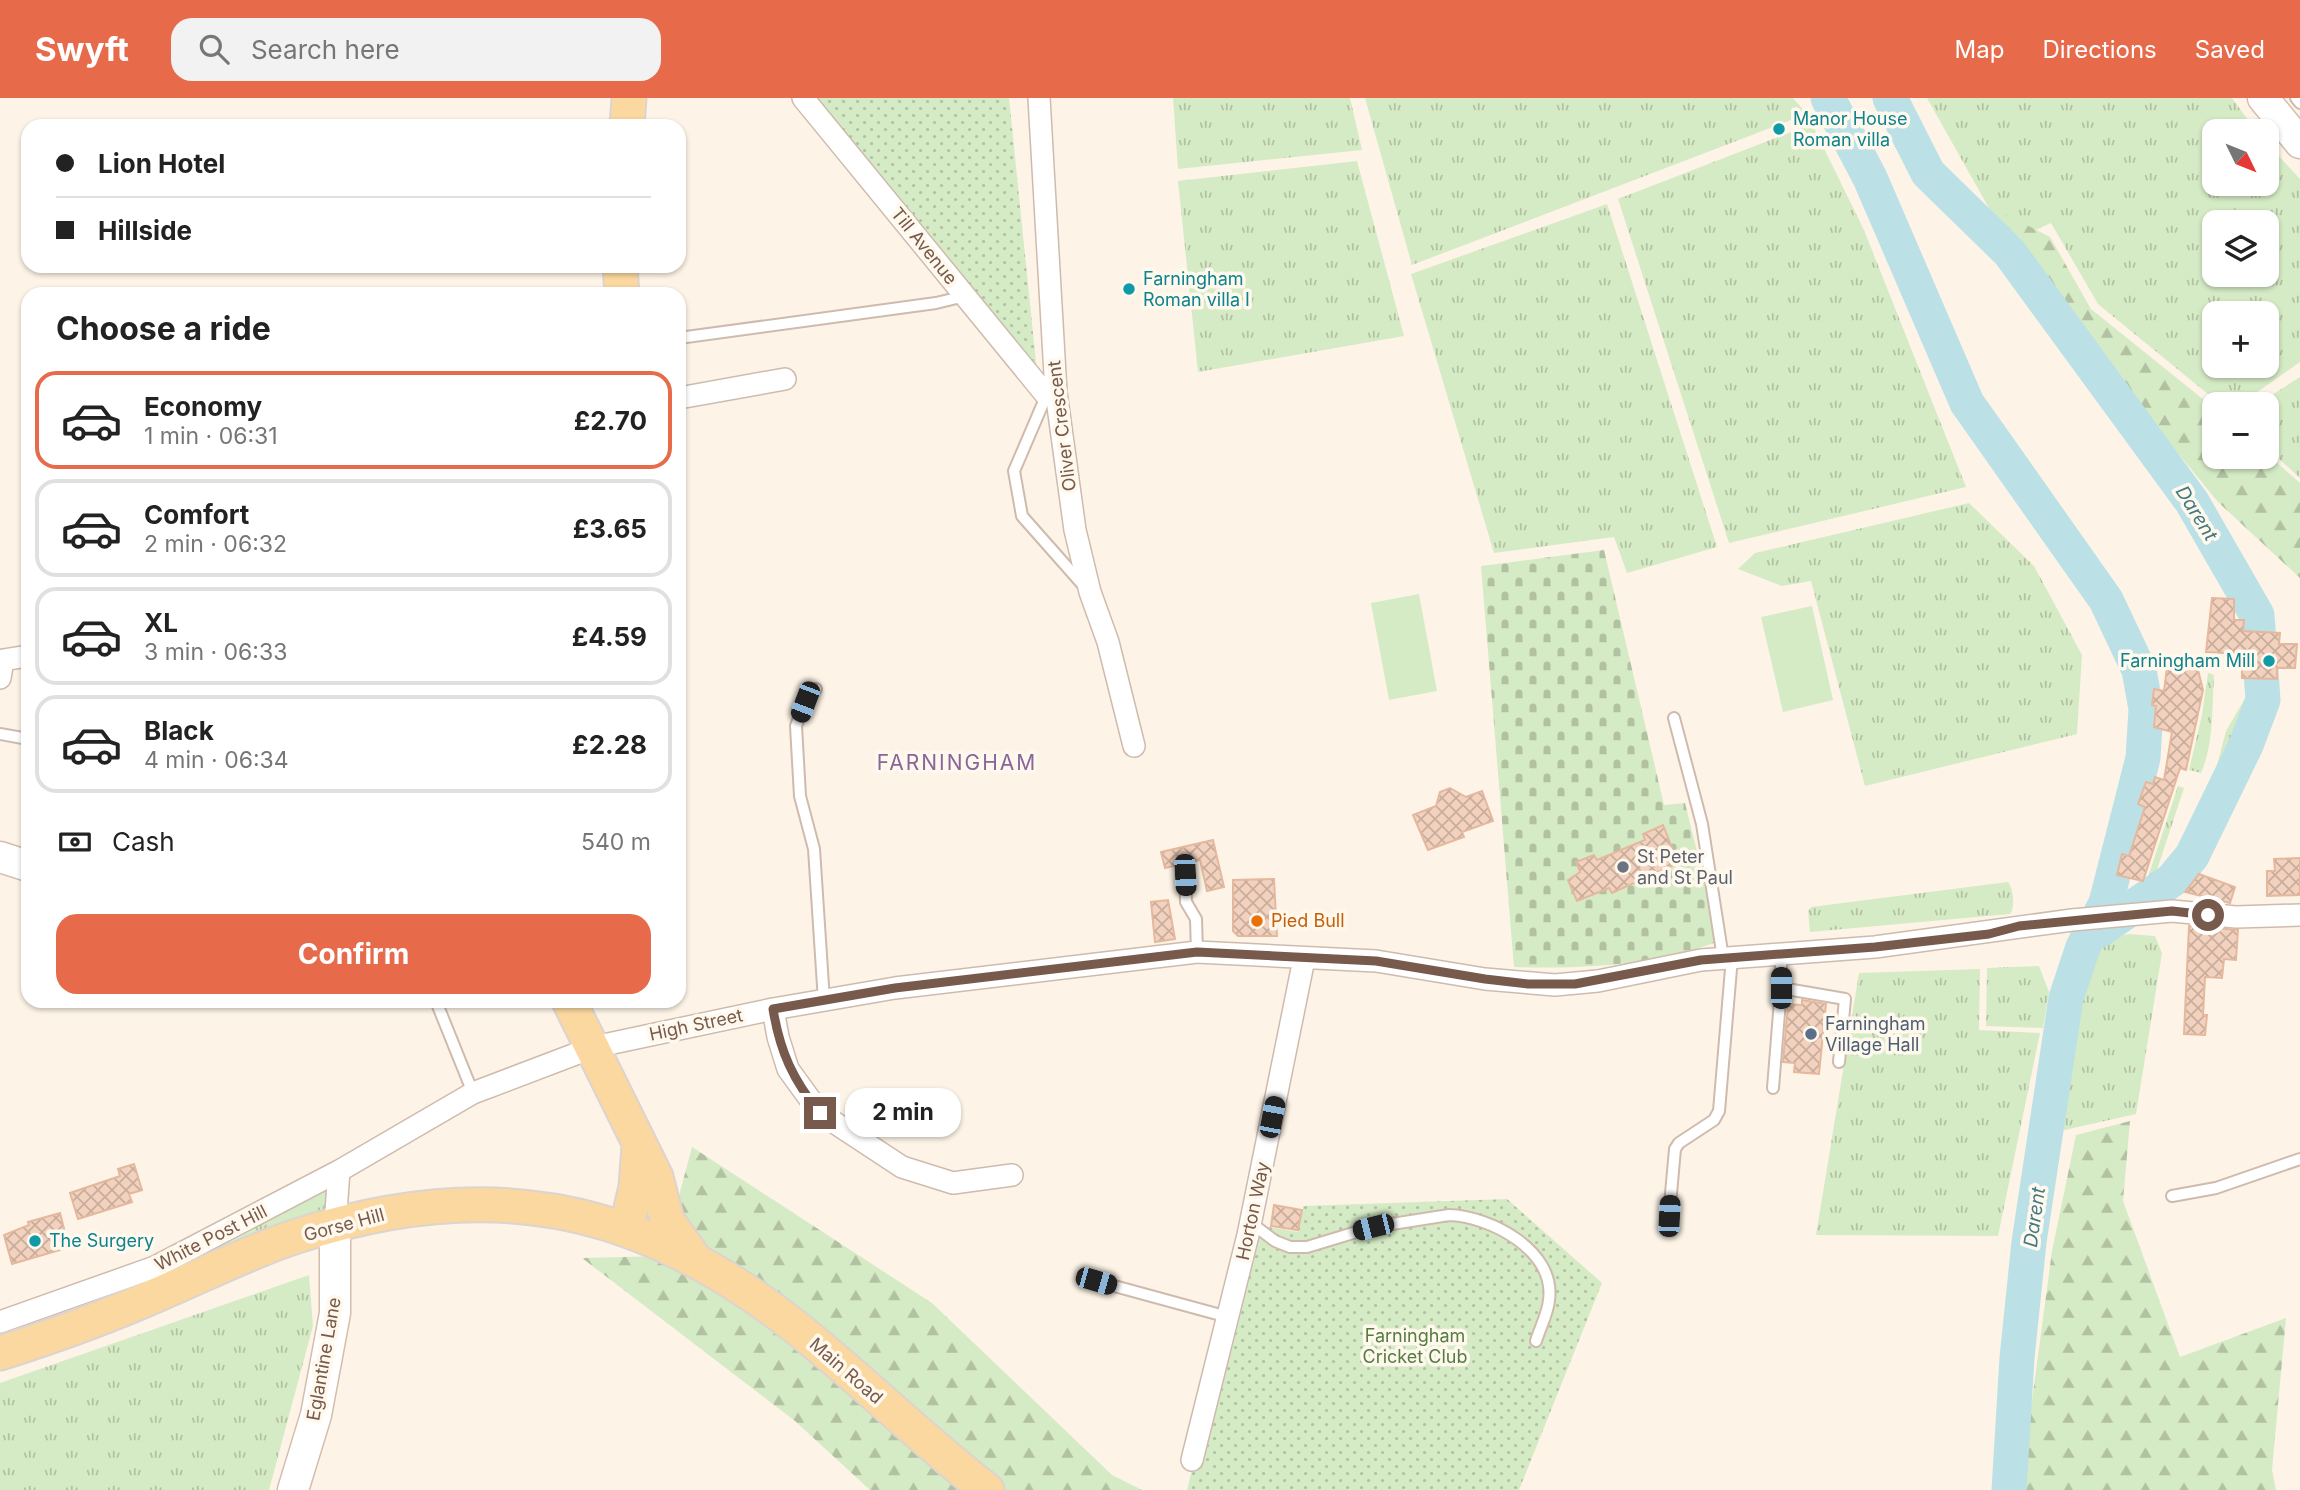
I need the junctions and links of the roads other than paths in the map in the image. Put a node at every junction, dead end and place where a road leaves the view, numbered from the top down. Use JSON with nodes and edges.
{"nodes":[{"id":1,"x":629,"y":98,"type":"edge"},
{"id":2,"x":803,"y":98,"type":"edge"},
{"id":3,"x":1039,"y":98,"type":"edge"},
{"id":4,"x":2263,"y":98,"type":"edge"},
{"id":5,"x":2296,"y":98,"type":"edge"},
{"id":6,"x":2300,"y":103,"type":"edge"},
{"id":7,"x":628,"y":119,"type":"edge"},
{"id":8,"x":2300,"y":143,"type":"edge"},
{"id":9,"x":965,"y":296,"type":"junction"},
{"id":10,"x":686,"y":337,"type":"edge"},
{"id":11,"x":785,"y":379,"type":"dead end"},
{"id":12,"x":1051,"y":393,"type":"junction"},
{"id":13,"x":686,"y":397,"type":"edge"},
{"id":14,"x":1090,"y":592,"type":"junction"},
{"id":15,"x":21,"y":659,"type":"edge"},
{"id":16,"x":1,"y":666,"type":"edge"},
{"id":17,"x":816,"y":689,"type":"dead end"},
{"id":18,"x":1674,"y":718,"type":"dead end"},
{"id":19,"x":0,"y":734,"type":"edge"},
{"id":20,"x":21,"y":738,"type":"edge"},
{"id":21,"x":1134,"y":746,"type":"dead end"},
{"id":22,"x":0,"y":857,"type":"edge"},
{"id":23,"x":21,"y":864,"type":"edge"},
{"id":24,"x":1185,"y":875,"type":"dead end"},
{"id":25,"x":2300,"y":915,"type":"edge"},
{"id":26,"x":1197,"y":952,"type":"junction"},
{"id":27,"x":1781,"y":953,"type":"junction"},
{"id":28,"x":1728,"y":957,"type":"junction"},
{"id":29,"x":1304,"y":959,"type":"junction"},
{"id":30,"x":1781,"y":988,"type":"junction"},
{"id":31,"x":824,"y":1000,"type":"junction"},
{"id":32,"x":439,"y":1008,"type":"edge"},
{"id":33,"x":573,"y":1008,"type":"edge"},
{"id":34,"x":773,"y":1009,"type":"junction"},
{"id":35,"x":594,"y":1048,"type":"junction"},
{"id":36,"x":1839,"y":1062,"type":"dead end"},
{"id":37,"x":1773,"y":1088,"type":"dead end"},
{"id":38,"x":473,"y":1093,"type":"junction"},
{"id":39,"x":639,"y":1146,"type":"junction"},
{"id":40,"x":2300,"y":1159,"type":"edge"},
{"id":41,"x":339,"y":1171,"type":"junction"},
{"id":42,"x":1012,"y":1175,"type":"dead end"},
{"id":43,"x":2172,"y":1196,"type":"dead end"},
{"id":44,"x":1669,"y":1216,"type":"dead end"},
{"id":45,"x":1251,"y":1223,"type":"junction"},
{"id":46,"x":335,"y":1225,"type":"junction"},
{"id":47,"x":626,"y":1228,"type":"junction"},
{"id":48,"x":698,"y":1262,"type":"junction"},
{"id":49,"x":1096,"y":1281,"type":"dead end"},
{"id":50,"x":1228,"y":1317,"type":"junction"},
{"id":51,"x":0,"y":1322,"type":"edge"},
{"id":52,"x":1536,"y":1341,"type":"dead end"},
{"id":53,"x":0,"y":1353,"type":"edge"},
{"id":54,"x":1192,"y":1460,"type":"dead end"},
{"id":55,"x":293,"y":1490,"type":"edge"},
{"id":56,"x":987,"y":1490,"type":"edge"}],
"edges":[{"from":1,"to":7,"type":"main road"},
{"from":2,"to":9,"type":"street","name":"Till Avenue"},
{"from":3,"to":12,"type":"street","name":"Oliver Crescent"},
{"from":4,"to":8,"type":"street"},
{"from":5,"to":6,"type":"lane"},
{"from":9,"to":10,"type":"lane"},
{"from":9,"to":12,"type":"street","name":"Till Avenue"},
{"from":11,"to":13,"type":"street"},
{"from":12,"to":14,"type":"street","name":"Oliver Crescent"},
{"from":12,"to":14,"type":"lane"},
{"from":14,"to":21,"type":"street","name":"Oliver Crescent"},
{"from":15,"to":16,"type":"street"},
{"from":17,"to":31,"type":"lane"},
{"from":18,"to":28,"type":"lane"},
{"from":19,"to":20,"type":"lane"},
{"from":22,"to":23,"type":"street"},
{"from":24,"to":26,"type":"lane"},
{"from":25,"to":27,"type":"street","name":"High Street"},
{"from":26,"to":29,"type":"street","name":"High Street"},
{"from":26,"to":31,"type":"street","name":"High Street"},
{"from":27,"to":28,"type":"street","name":"High Street"},
{"from":27,"to":30,"type":"lane"},
{"from":28,"to":29,"type":"street","name":"High Street"},
{"from":28,"to":44,"type":"lane"},
{"from":29,"to":45,"type":"street","name":"Horton Way"},
{"from":30,"to":36,"type":"lane"},
{"from":30,"to":37,"type":"lane"},
{"from":31,"to":34,"type":"street","name":"High Street"},
{"from":32,"to":38,"type":"lane"},
{"from":33,"to":35,"type":"main road"},
{"from":34,"to":35,"type":"street","name":"High Street"},
{"from":34,"to":42,"type":"street"},
{"from":35,"to":38,"type":"street","name":"White Post Hill"},
{"from":35,"to":39,"type":"main road"},
{"from":38,"to":41,"type":"street","name":"White Post Hill"},
{"from":39,"to":47,"type":"main road"},
{"from":39,"to":48,"type":"main road"},
{"from":40,"to":43,"type":"lane"},
{"from":41,"to":46,"type":"street"},
{"from":41,"to":51,"type":"street","name":"White Post Hill"},
{"from":45,"to":50,"type":"street","name":"Horton Way"},
{"from":45,"to":52,"type":"lane"},
{"from":46,"to":47,"type":"main road","name":"Gorse Hill"},
{"from":46,"to":53,"type":"main road","name":"Gorse Hill"},
{"from":46,"to":55,"type":"street","name":"Eglantine Lane"},
{"from":47,"to":48,"type":"main road","name":"Gorse Hill"},
{"from":48,"to":56,"type":"main road","name":"Main Road"},
{"from":49,"to":50,"type":"lane"},
{"from":50,"to":54,"type":"street","name":"Horton Way"}]}
